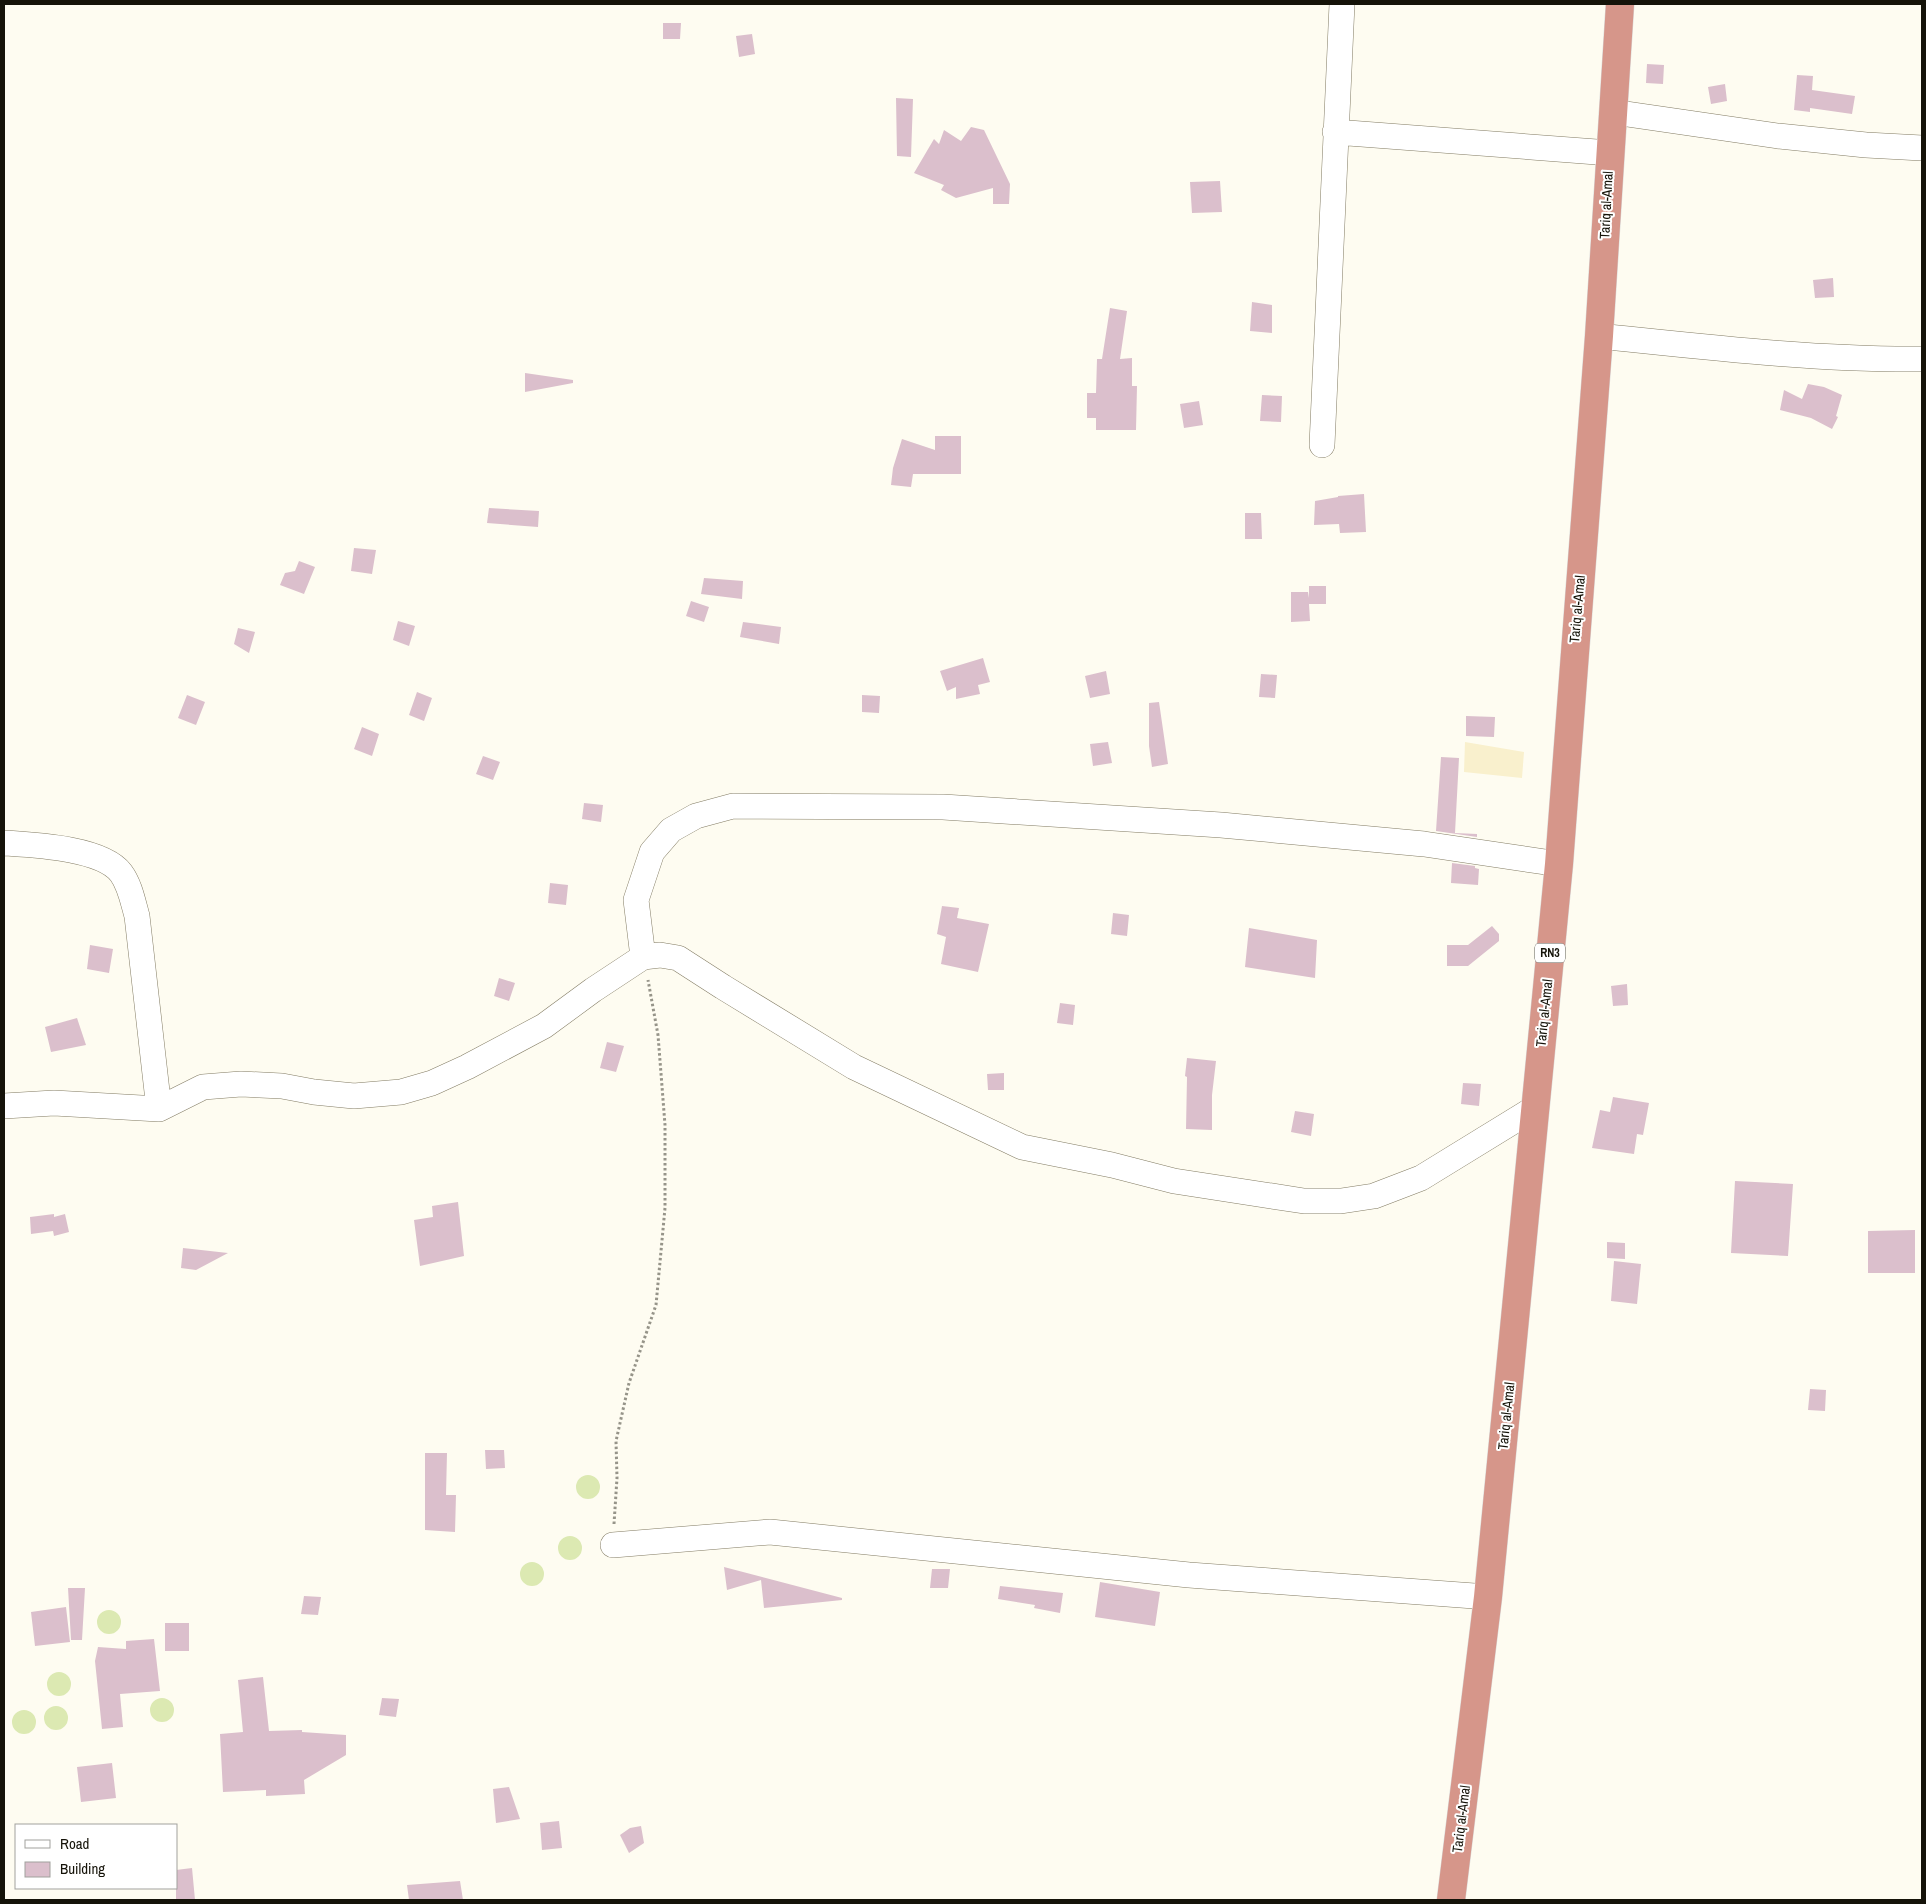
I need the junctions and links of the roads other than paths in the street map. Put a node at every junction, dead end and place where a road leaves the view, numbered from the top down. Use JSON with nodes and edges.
{"nodes":[{"id":1,"x":1342,"y":4,"type":"edge"},
{"id":2,"x":1620,"y":4,"type":"edge"},
{"id":3,"x":1613,"y":112,"type":"junction"},
{"id":4,"x":1335,"y":132,"type":"junction"},
{"id":5,"x":1922,"y":148,"type":"edge"},
{"id":6,"x":1610,"y":153,"type":"junction"},
{"id":7,"x":1599,"y":336,"type":"junction"},
{"id":8,"x":1922,"y":358,"type":"edge"},
{"id":9,"x":1322,"y":445,"type":"dead end"},
{"id":10,"x":4,"y":843,"type":"edge"},
{"id":11,"x":1558,"y":864,"type":"junction"},
{"id":12,"x":643,"y":957,"type":"junction"},
{"id":13,"x":4,"y":1106,"type":"edge"},
{"id":14,"x":1536,"y":1108,"type":"junction"},
{"id":15,"x":159,"y":1109,"type":"junction"},
{"id":16,"x":614,"y":1545,"type":"road end"},
{"id":17,"x":1488,"y":1597,"type":"junction"},
{"id":18,"x":1451,"y":1900,"type":"edge"}],
"edges":[{"from":1,"to":4,"type":"street"},
{"from":2,"to":3,"type":"highway","name":"Tariq al-Amal","number":"RN3"},
{"from":3,"to":5,"type":"street"},
{"from":3,"to":6,"type":"highway","name":"Tariq al-Amal","number":"RN3"},
{"from":4,"to":6,"type":"street"},
{"from":4,"to":9,"type":"street"},
{"from":6,"to":7,"type":"highway","name":"Tariq al-Amal","number":"RN3"},
{"from":7,"to":8,"type":"street"},
{"from":7,"to":11,"type":"highway","name":"Tariq al-Amal","number":"RN3"},
{"from":10,"to":15,"type":"street"},
{"from":11,"to":12,"type":"street"},
{"from":11,"to":14,"type":"highway","name":"Tariq al-Amal","number":"RN3"},
{"from":12,"to":14,"type":"street"},
{"from":12,"to":15,"type":"street"},
{"from":13,"to":15,"type":"street"},
{"from":14,"to":17,"type":"highway","name":"Tariq al-Amal","number":"RN3"},
{"from":16,"to":17,"type":"street"},
{"from":17,"to":18,"type":"highway","name":"Tariq al-Amal","number":"RN3"}]}
